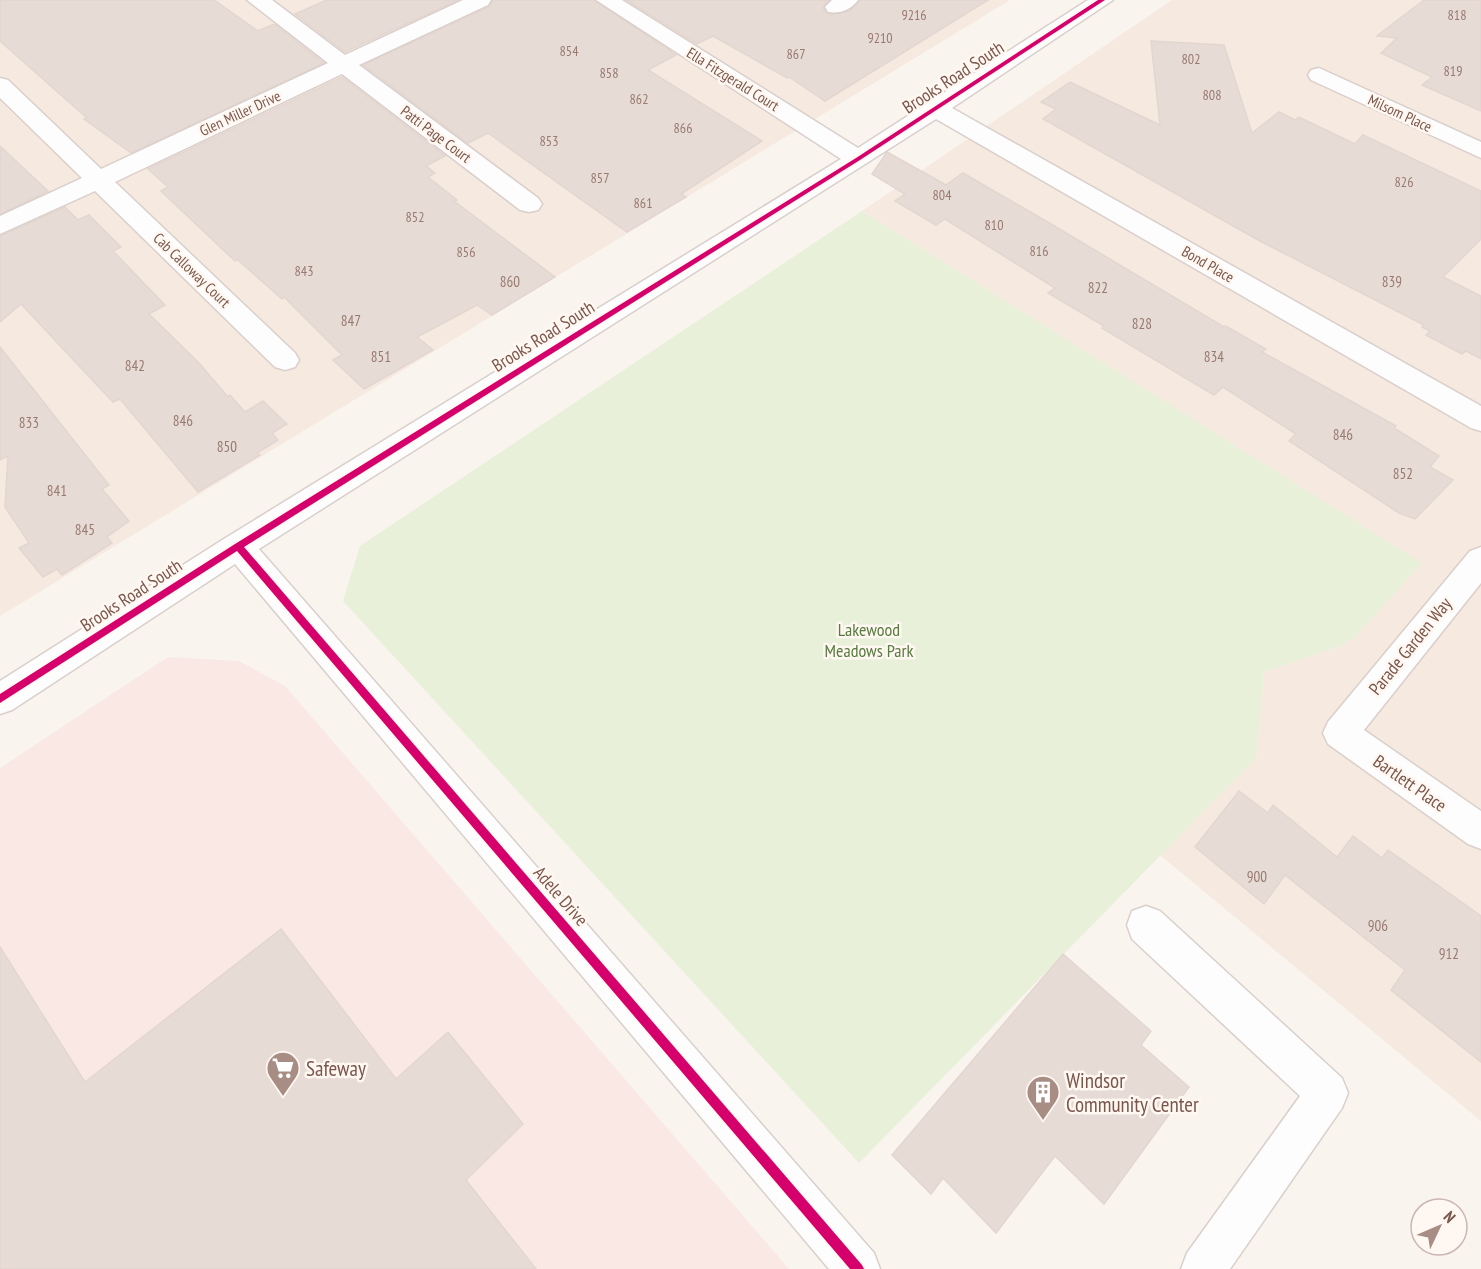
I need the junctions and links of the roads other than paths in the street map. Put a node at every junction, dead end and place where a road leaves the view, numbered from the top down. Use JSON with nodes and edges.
{"nodes":[{"id":1,"x":258,"y":0,"type":"edge"},
{"id":2,"x":480,"y":0,"type":"edge"},
{"id":3,"x":607,"y":0,"type":"edge"},
{"id":4,"x":1102,"y":0,"type":"edge"},
{"id":5,"x":342,"y":64,"type":"junction"},
{"id":6,"x":1319,"y":75,"type":"dead end"},
{"id":7,"x":0,"y":85,"type":"edge"},
{"id":8,"x":934,"y":108,"type":"junction"},
{"id":9,"x":1481,"y":151,"type":"edge"},
{"id":10,"x":858,"y":159,"type":"junction"},
{"id":11,"x":99,"y":180,"type":"junction"},
{"id":12,"x":529,"y":204,"type":"dead end"},
{"id":13,"x":0,"y":226,"type":"edge"},
{"id":14,"x":285,"y":360,"type":"dead end"},
{"id":15,"x":1481,"y":420,"type":"edge"},
{"id":16,"x":238,"y":546,"type":"junction"},
{"id":17,"x":1481,"y":560,"type":"edge"},
{"id":18,"x":0,"y":699,"type":"edge"},
{"id":19,"x":1340,"y":733,"type":"joint"},
{"id":20,"x":1481,"y":832,"type":"edge"},
{"id":21,"x":1146,"y":925,"type":"dead end"},
{"id":22,"x":858,"y":1269,"type":"edge"},
{"id":23,"x":1203,"y":1269,"type":"edge"}],
"edges":[{"from":1,"to":5,"type":"street","name":"Patti Page Court"},
{"from":2,"to":5,"type":"street","name":"Glen Miller Drive"},
{"from":3,"to":10,"type":"street","name":"Ella Fitzgerald Court"},
{"from":4,"to":8,"type":"street","name":"Brooks Road South"},
{"from":5,"to":11,"type":"street","name":"Glen Miller Drive"},
{"from":5,"to":12,"type":"street","name":"Patti Page Court"},
{"from":6,"to":9,"type":"street","name":"Milsom Place"},
{"from":7,"to":11,"type":"street","name":"Cab Calloway Court"},
{"from":8,"to":10,"type":"street","name":"Brooks Road South"},
{"from":8,"to":15,"type":"street","name":"Bond Place"},
{"from":10,"to":16,"type":"street","name":"Brooks Road South"},
{"from":11,"to":13,"type":"street","name":"Glen Miller Drive"},
{"from":11,"to":14,"type":"street","name":"Cab Calloway Court"},
{"from":16,"to":18,"type":"street","name":"Brooks Road South"},
{"from":16,"to":22,"type":"street","name":"Adele Drive"},
{"from":17,"to":19,"type":"street","name":"Parade Garden Way"},
{"from":19,"to":20,"type":"street","name":"Bartlett Place"},
{"from":21,"to":23,"type":"street"}]}
